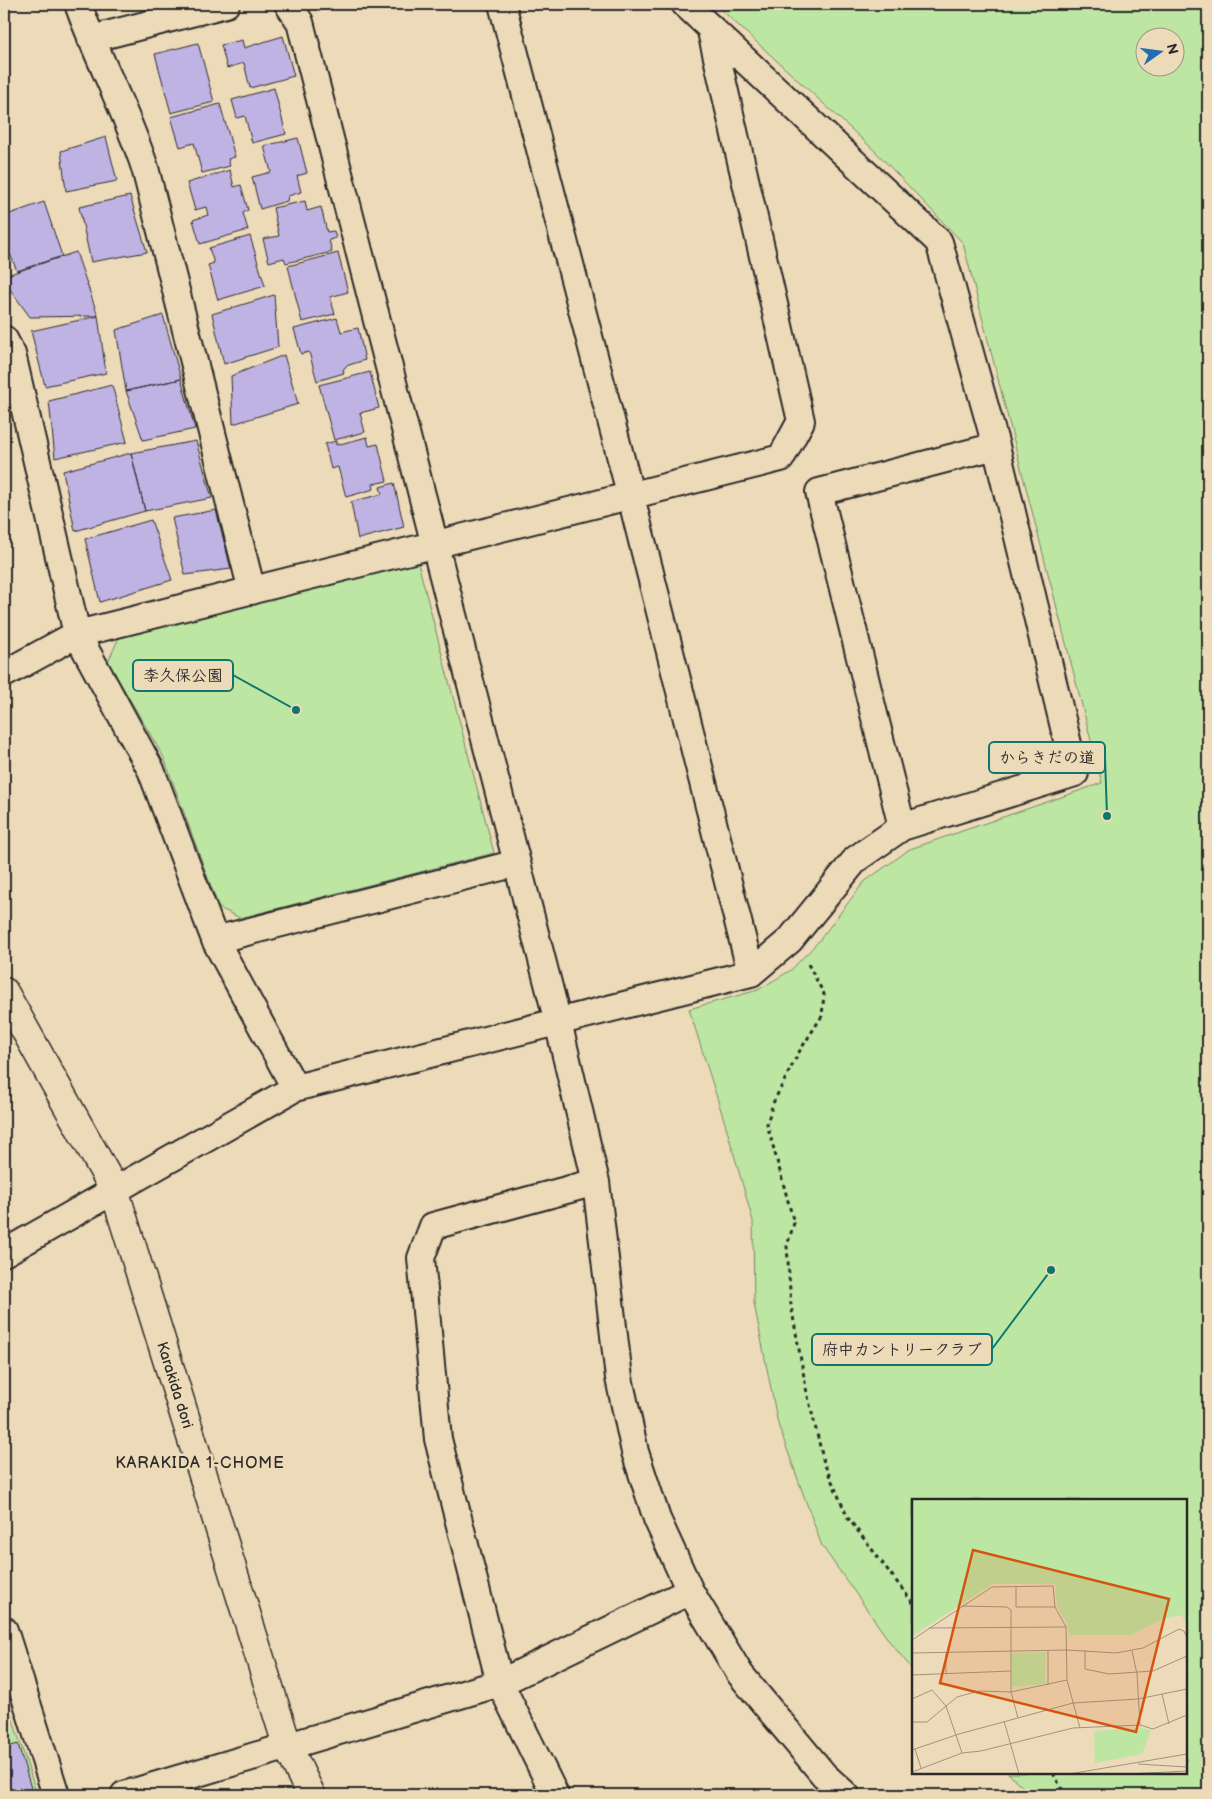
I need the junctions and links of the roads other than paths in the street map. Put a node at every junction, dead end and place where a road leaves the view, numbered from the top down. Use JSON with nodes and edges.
{"nodes":[{"id":1,"x":78,"y":4,"type":"edge"},
{"id":2,"x":226,"y":4,"type":"edge"},
{"id":3,"x":288,"y":4,"type":"edge"},
{"id":4,"x":502,"y":4,"type":"edge"},
{"id":5,"x":685,"y":4,"type":"edge"},
{"id":6,"x":710,"y":27,"type":"junction"},
{"id":7,"x":91,"y":39,"type":"junction"},
{"id":8,"x":4,"y":339,"type":"edge"},
{"id":9,"x":996,"y":446,"type":"junction"},
{"id":10,"x":631,"y":497,"type":"junction"},
{"id":11,"x":434,"y":545,"type":"junction"},
{"id":12,"x":252,"y":590,"type":"junction"},
{"id":13,"x":77,"y":634,"type":"junction"},
{"id":14,"x":4,"y":674,"type":"edge"},
{"id":15,"x":902,"y":827,"type":"junction"},
{"id":16,"x":517,"y":863,"type":"junction"},
{"id":17,"x":215,"y":940,"type":"junction"},
{"id":18,"x":751,"y":973,"type":"junction"},
{"id":19,"x":4,"y":992,"type":"edge"},
{"id":20,"x":558,"y":1022,"type":"junction"},
{"id":21,"x":295,"y":1088,"type":"junction"},
{"id":22,"x":596,"y":1182,"type":"junction"},
{"id":23,"x":114,"y":1189,"type":"junction"},
{"id":24,"x":4,"y":1253,"type":"edge"},
{"id":25,"x":690,"y":1591,"type":"junction"},
{"id":26,"x":4,"y":1630,"type":"edge"},
{"id":27,"x":500,"y":1683,"type":"junction"},
{"id":28,"x":287,"y":1745,"type":"junction"},
{"id":29,"x":56,"y":1795,"type":"edge"},
{"id":30,"x":124,"y":1795,"type":"edge"},
{"id":31,"x":311,"y":1795,"type":"edge"},
{"id":32,"x":555,"y":1795,"type":"edge"},
{"id":33,"x":846,"y":1795,"type":"edge"}],
"edges":[{"from":1,"to":7,"type":"street"},
{"from":2,"to":7,"type":"street"},
{"from":3,"to":11,"type":"street"},
{"from":4,"to":10,"type":"street"},
{"from":5,"to":6,"type":"street"},
{"from":6,"to":9,"type":"street"},
{"from":6,"to":10,"type":"street"},
{"from":7,"to":12,"type":"street"},
{"from":8,"to":13,"type":"street"},
{"from":9,"to":15,"type":"street"},
{"from":9,"to":15,"type":"street"},
{"from":10,"to":11,"type":"street"},
{"from":10,"to":18,"type":"street"},
{"from":11,"to":12,"type":"street"},
{"from":11,"to":16,"type":"street"},
{"from":12,"to":13,"type":"street"},
{"from":13,"to":14,"type":"street"},
{"from":13,"to":17,"type":"street"},
{"from":15,"to":18,"type":"street"},
{"from":16,"to":17,"type":"street"},
{"from":16,"to":20,"type":"street"},
{"from":17,"to":21,"type":"street"},
{"from":18,"to":20,"type":"street"},
{"from":19,"to":23,"type":"street","name":"Karakida dori"},
{"from":20,"to":21,"type":"street"},
{"from":20,"to":22,"type":"street"},
{"from":21,"to":23,"type":"street"},
{"from":22,"to":25,"type":"street"},
{"from":22,"to":27,"type":"street"},
{"from":23,"to":24,"type":"street"},
{"from":23,"to":28,"type":"street","name":"Karakida dori"},
{"from":25,"to":27,"type":"street"},
{"from":25,"to":33,"type":"street"},
{"from":26,"to":29,"type":"street"},
{"from":27,"to":28,"type":"street"},
{"from":27,"to":32,"type":"street"},
{"from":28,"to":30,"type":"street"},
{"from":28,"to":31,"type":"street","name":"Karakida dori"}]}
